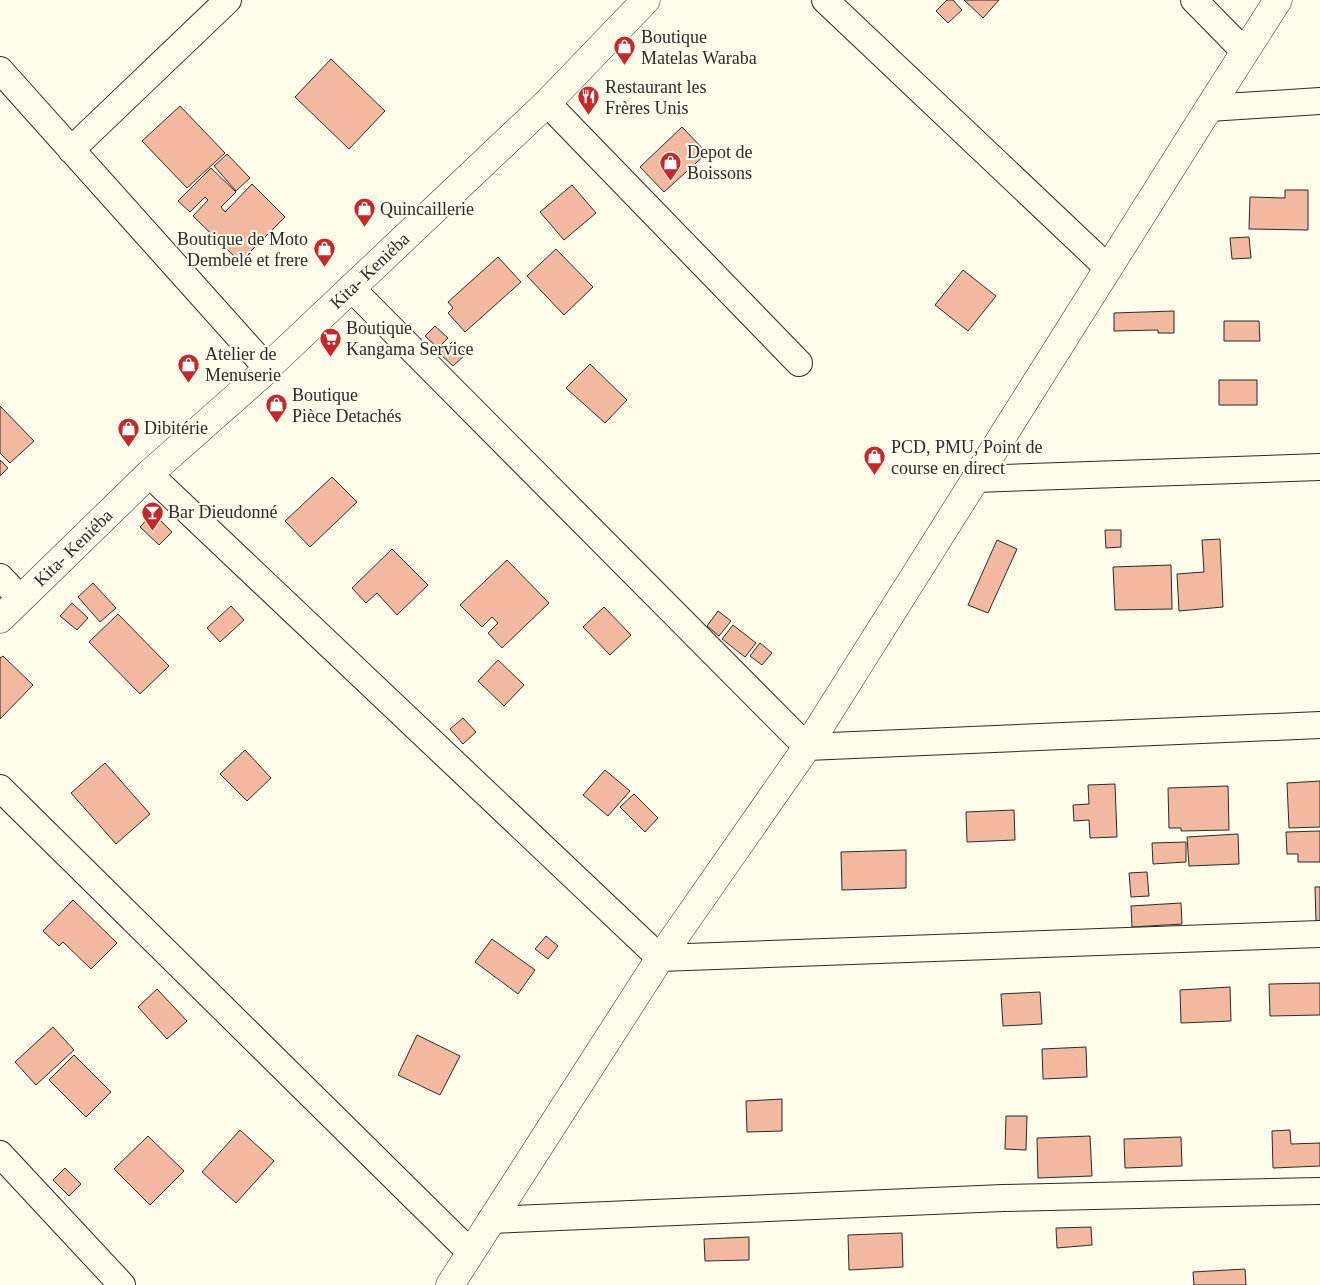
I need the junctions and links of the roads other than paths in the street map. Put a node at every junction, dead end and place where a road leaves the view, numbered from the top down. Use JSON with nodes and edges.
{"nodes":[{"id":1,"x":228,"y":0,"type":"edge"},
{"id":2,"x":646,"y":0,"type":"edge"},
{"id":3,"x":825,"y":0,"type":"edge"},
{"id":4,"x":1194,"y":0,"type":"edge"},
{"id":5,"x":1278,"y":0,"type":"edge"},
{"id":6,"x":1244,"y":52,"type":"junction"},
{"id":7,"x":0,"y":70,"type":"edge"},
{"id":8,"x":1320,"y":101,"type":"edge"},
{"id":9,"x":547,"y":103,"type":"junction"},
{"id":10,"x":1209,"y":108,"type":"junction"},
{"id":11,"x":71,"y":150,"type":"junction"},
{"id":12,"x":1108,"y":268,"type":"junction"},
{"id":13,"x":351,"y":288,"type":"junction"},
{"id":14,"x":799,"y":363,"type":"dead end"},
{"id":15,"x":267,"y":368,"type":"junction"},
{"id":16,"x":1320,"y":467,"type":"edge"},
{"id":17,"x":149,"y":474,"type":"junction"},
{"id":18,"x":975,"y":479,"type":"junction"},
{"id":19,"x":0,"y":577,"type":"edge"},
{"id":20,"x":20,"y":599,"type":"junction"},
{"id":21,"x":0,"y":619,"type":"edge"},
{"id":22,"x":1320,"y":725,"type":"edge"},
{"id":23,"x":807,"y":747,"type":"junction"},
{"id":24,"x":0,"y":788,"type":"edge"},
{"id":25,"x":1320,"y":934,"type":"edge"},
{"id":26,"x":660,"y":958,"type":"junction"},
{"id":27,"x":0,"y":1154,"type":"edge"},
{"id":28,"x":1320,"y":1191,"type":"edge"},
{"id":29,"x":491,"y":1220,"type":"junction"},
{"id":30,"x":470,"y":1252,"type":"junction"},
{"id":31,"x":122,"y":1285,"type":"edge"},
{"id":32,"x":450,"y":1285,"type":"edge"}],
"edges":[{"from":1,"to":11,"type":"street"},
{"from":2,"to":9,"type":"street","name":"Kita- Keniéba"},
{"from":3,"to":12,"type":"street"},
{"from":4,"to":6,"type":"street"},
{"from":5,"to":6,"type":"street"},
{"from":6,"to":10,"type":"street"},
{"from":7,"to":11,"type":"street"},
{"from":8,"to":10,"type":"street"},
{"from":9,"to":13,"type":"street","name":"Kita- Keniéba"},
{"from":9,"to":14,"type":"street"},
{"from":10,"to":12,"type":"street"},
{"from":11,"to":15,"type":"street"},
{"from":12,"to":18,"type":"street"},
{"from":13,"to":15,"type":"street","name":"Kita- Keniéba"},
{"from":13,"to":23,"type":"street"},
{"from":15,"to":17,"type":"street","name":"Kita- Keniéba"},
{"from":16,"to":18,"type":"street"},
{"from":17,"to":20,"type":"street","name":"Kita- Keniéba"},
{"from":17,"to":26,"type":"street"},
{"from":18,"to":23,"type":"street"},
{"from":19,"to":20,"type":"street"},
{"from":20,"to":21,"type":"street","name":"Kita- Keniéba"},
{"from":22,"to":23,"type":"street"},
{"from":23,"to":26,"type":"street"},
{"from":24,"to":30,"type":"street"},
{"from":25,"to":26,"type":"street"},
{"from":26,"to":29,"type":"street"},
{"from":27,"to":31,"type":"street"},
{"from":28,"to":29,"type":"street"},
{"from":29,"to":30,"type":"street"},
{"from":30,"to":32,"type":"street"}]}
